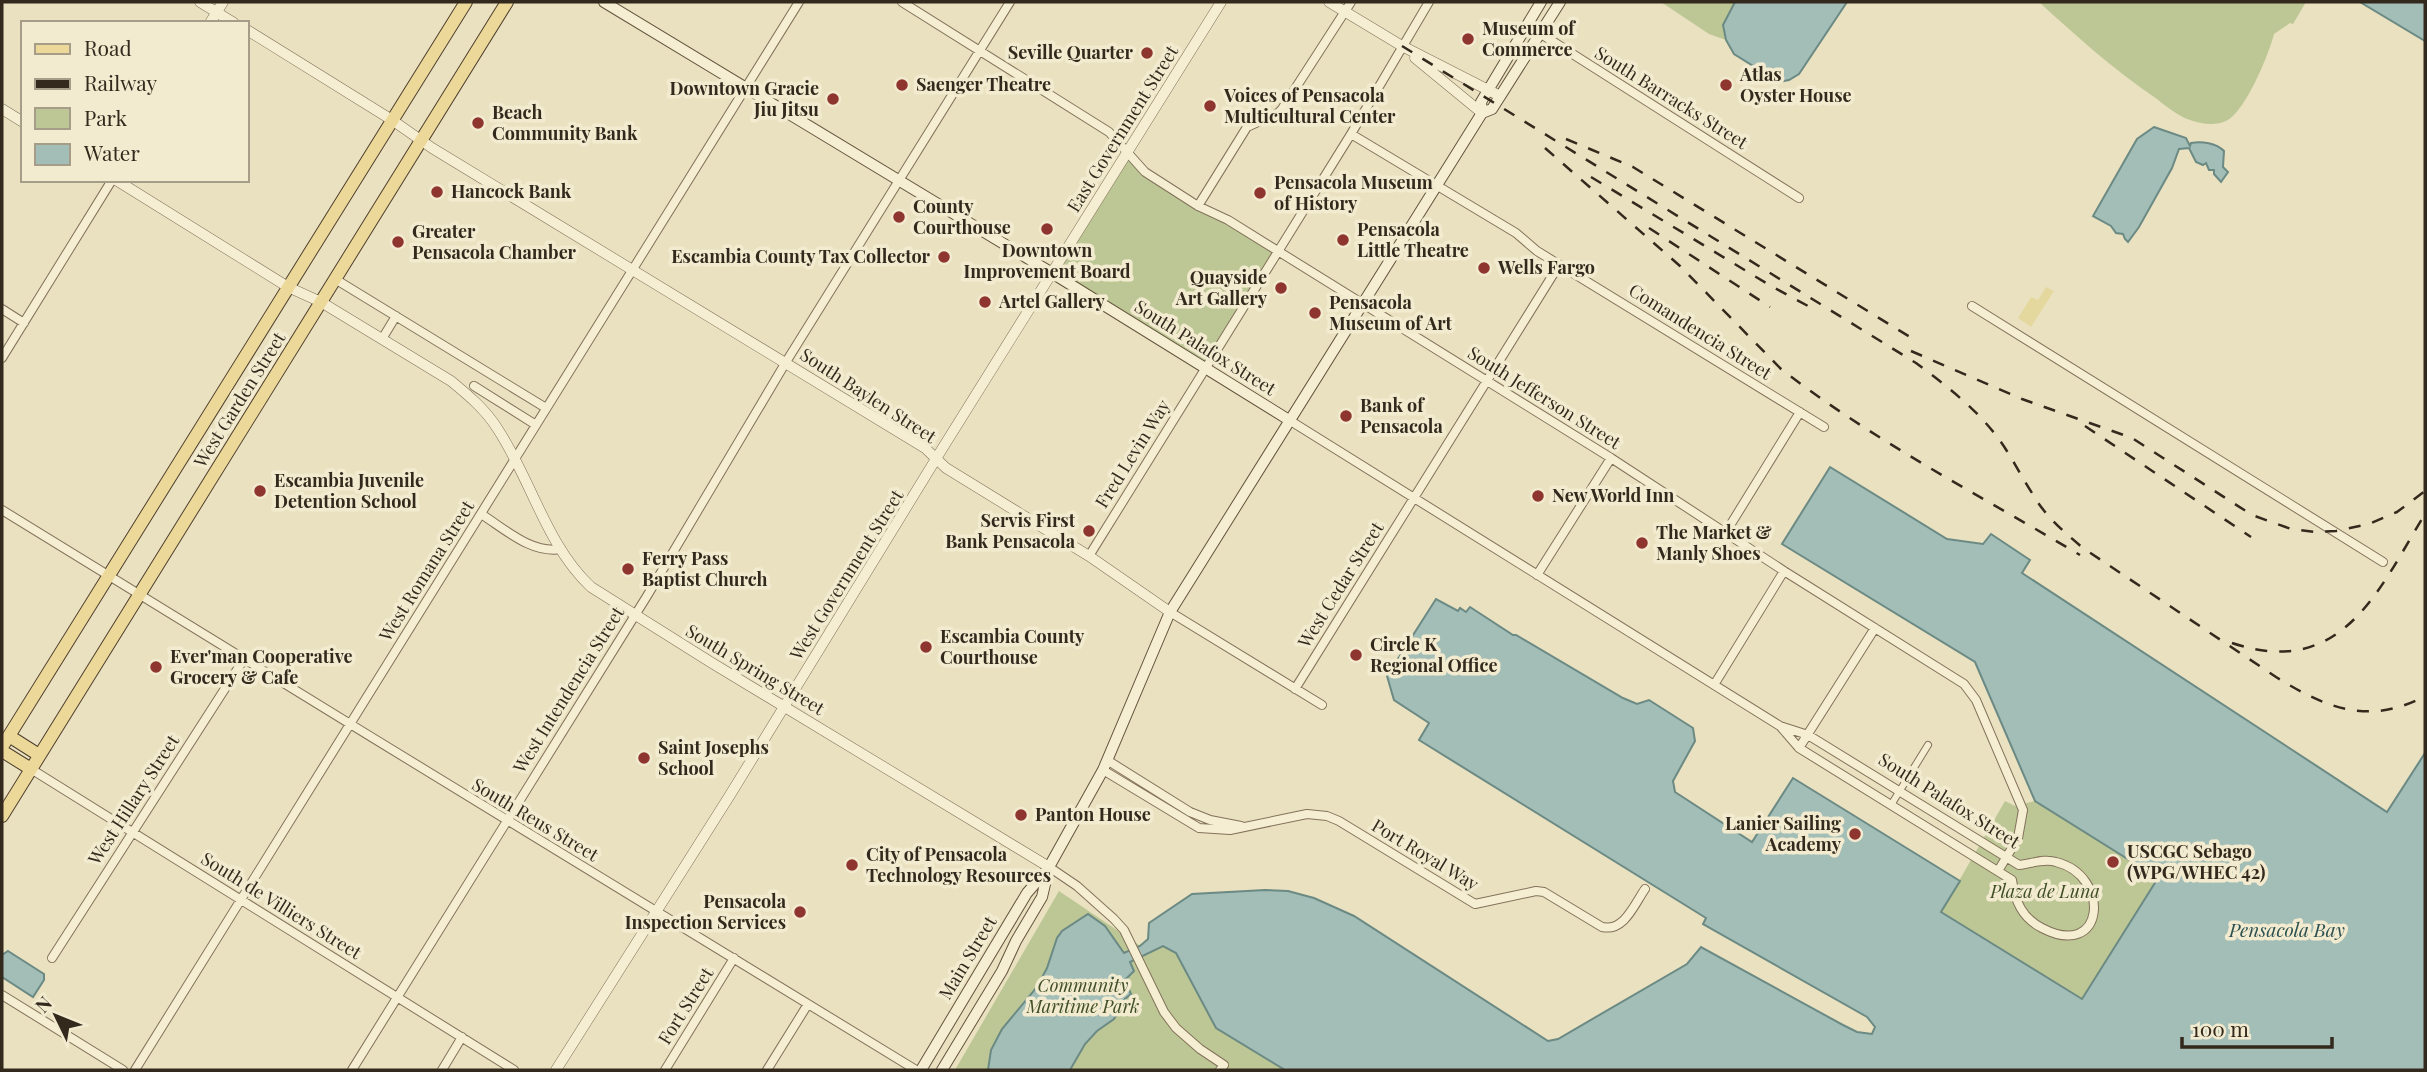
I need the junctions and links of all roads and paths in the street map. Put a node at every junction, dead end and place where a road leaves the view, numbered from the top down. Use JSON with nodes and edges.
{"nodes":[{"id":1,"x":200,"y":2,"type":"edge"},
{"id":2,"x":223,"y":2,"type":"edge"},
{"id":3,"x":466,"y":2,"type":"edge"},
{"id":4,"x":507,"y":2,"type":"edge"},
{"id":5,"x":604,"y":2,"type":"edge"},
{"id":6,"x":799,"y":2,"type":"edge"},
{"id":7,"x":902,"y":2,"type":"edge"},
{"id":8,"x":1010,"y":2,"type":"edge"},
{"id":9,"x":1221,"y":2,"type":"edge"},
{"id":10,"x":1329,"y":2,"type":"edge"},
{"id":11,"x":1351,"y":2,"type":"edge"},
{"id":12,"x":1429,"y":2,"type":"edge"},
{"id":13,"x":1541,"y":2,"type":"edge"},
{"id":14,"x":1560,"y":2,"type":"edge"},
{"id":15,"x":217,"y":12,"type":"junction"},
{"id":16,"x":1345,"y":12,"type":"junction"},
{"id":17,"x":211,"y":21,"type":"edge"},
{"id":18,"x":231,"y":21,"type":"edge"},
{"id":19,"x":1527,"y":25,"type":"junction"},
{"id":20,"x":248,"y":31,"type":"edge"},
{"id":21,"x":1540,"y":34,"type":"junction"},
{"id":22,"x":1402,"y":46,"type":"junction"},
{"id":23,"x":980,"y":50,"type":"junction"},
{"id":24,"x":745,"y":88,"type":"junction"},
{"id":25,"x":1489,"y":89,"type":"junction"},
{"id":26,"x":1500,"y":96,"type":"junction"},
{"id":27,"x":2,"y":109,"type":"edge"},
{"id":28,"x":1482,"y":113,"type":"junction"},
{"id":29,"x":392,"y":120,"type":"junction"},
{"id":30,"x":21,"y":121,"type":"edge"},
{"id":31,"x":1351,"y":134,"type":"junction"},
{"id":32,"x":422,"y":139,"type":"junction"},
{"id":33,"x":1128,"y":152,"type":"junction"},
{"id":34,"x":898,"y":181,"type":"junction"},
{"id":35,"x":113,"y":182,"type":"edge"},
{"id":36,"x":117,"y":182,"type":"edge"},
{"id":37,"x":1437,"y":187,"type":"junction"},
{"id":38,"x":1799,"y":198,"type":"dead end"},
{"id":39,"x":1198,"y":206,"type":"junction"},
{"id":40,"x":1278,"y":252,"type":"junction"},
{"id":41,"x":1559,"y":265,"type":"junction"},
{"id":42,"x":632,"y":269,"type":"junction"},
{"id":43,"x":1052,"y":273,"type":"junction"},
{"id":44,"x":335,"y":279,"type":"junction"},
{"id":45,"x":288,"y":287,"type":"junction"},
{"id":46,"x":321,"y":302,"type":"junction"},
{"id":47,"x":1362,"y":305,"type":"junction"},
{"id":48,"x":1972,"y":306,"type":"dead end"},
{"id":49,"x":2,"y":309,"type":"edge"},
{"id":50,"x":396,"y":316,"type":"junction"},
{"id":51,"x":24,"y":323,"type":"junction"},
{"id":52,"x":382,"y":339,"type":"junction"},
{"id":53,"x":2,"y":359,"type":"edge"},
{"id":54,"x":786,"y":362,"type":"junction"},
{"id":55,"x":1204,"y":369,"type":"junction"},
{"id":56,"x":484,"y":370,"type":"junction"},
{"id":57,"x":1487,"y":381,"type":"junction"},
{"id":58,"x":470,"y":390,"type":"junction"},
{"id":59,"x":546,"y":408,"type":"junction"},
{"id":60,"x":1800,"y":412,"type":"junction"},
{"id":61,"x":1289,"y":420,"type":"junction"},
{"id":62,"x":536,"y":425,"type":"junction"},
{"id":63,"x":1824,"y":427,"type":"dead end"},
{"id":64,"x":1611,"y":458,"type":"junction"},
{"id":65,"x":936,"y":459,"type":"junction"},
{"id":66,"x":514,"y":460,"type":"junction"},
{"id":67,"x":1414,"y":498,"type":"junction"},
{"id":68,"x":2,"y":510,"type":"edge"},
{"id":69,"x":481,"y":514,"type":"junction"},
{"id":70,"x":1726,"y":532,"type":"junction"},
{"id":71,"x":561,"y":550,"type":"junction"},
{"id":72,"x":1089,"y":555,"type":"junction"},
{"id":73,"x":2383,"y":562,"type":"dead end"},
{"id":74,"x":1784,"y":571,"type":"junction"},
{"id":75,"x":109,"y":575,"type":"junction"},
{"id":76,"x":1537,"y":575,"type":"junction"},
{"id":77,"x":139,"y":594,"type":"junction"},
{"id":78,"x":1170,"y":612,"type":"junction"},
{"id":79,"x":635,"y":615,"type":"junction"},
{"id":80,"x":1875,"y":628,"type":"junction"},
{"id":81,"x":244,"y":659,"type":"junction"},
{"id":82,"x":1714,"y":685,"type":"junction"},
{"id":83,"x":1295,"y":689,"type":"junction"},
{"id":84,"x":1322,"y":705,"type":"dead end"},
{"id":85,"x":784,"y":707,"type":"junction"},
{"id":86,"x":349,"y":725,"type":"junction"},
{"id":87,"x":1780,"y":726,"type":"junction"},
{"id":88,"x":1808,"y":735,"type":"junction"},
{"id":89,"x":4,"y":745,"type":"edge"},
{"id":90,"x":1928,"y":745,"type":"dead end"},
{"id":91,"x":1799,"y":748,"type":"junction"},
{"id":92,"x":39,"y":755,"type":"junction"},
{"id":93,"x":1105,"y":765,"type":"junction"},
{"id":94,"x":31,"y":769,"type":"junction"},
{"id":95,"x":1900,"y":792,"type":"junction"},
{"id":96,"x":1163,"y":795,"type":"junction"},
{"id":97,"x":1157,"y":803,"type":"junction"},
{"id":98,"x":1891,"y":806,"type":"junction"},
{"id":99,"x":1182,"y":813,"type":"junction"},
{"id":100,"x":2,"y":816,"type":"edge"},
{"id":101,"x":1204,"y":817,"type":"junction"},
{"id":102,"x":506,"y":821,"type":"junction"},
{"id":103,"x":1242,"y":826,"type":"junction"},
{"id":104,"x":1199,"y":828,"type":"junction"},
{"id":105,"x":132,"y":832,"type":"junction"},
{"id":106,"x":2006,"y":858,"type":"junction"},
{"id":107,"x":1049,"y":867,"type":"junction"},
{"id":108,"x":1998,"y":872,"type":"junction"},
{"id":109,"x":1645,"y":890,"type":"dead end"},
{"id":110,"x":240,"y":900,"type":"junction"},
{"id":111,"x":655,"y":910,"type":"junction"},
{"id":112,"x":51,"y":958,"type":"dead end"},
{"id":113,"x":734,"y":958,"type":"junction"},
{"id":114,"x":2,"y":995,"type":"edge"},
{"id":115,"x":398,"y":997,"type":"junction"},
{"id":116,"x":808,"y":1004,"type":"junction"},
{"id":117,"x":462,"y":1037,"type":"junction"},
{"id":118,"x":1222,"y":1068,"type":"edge"},
{"id":119,"x":123,"y":1070,"type":"edge"},
{"id":120,"x":135,"y":1070,"type":"edge"},
{"id":121,"x":352,"y":1070,"type":"edge"},
{"id":122,"x":442,"y":1070,"type":"edge"},
{"id":123,"x":514,"y":1070,"type":"edge"},
{"id":124,"x":556,"y":1070,"type":"edge"},
{"id":125,"x":665,"y":1070,"type":"edge"},
{"id":126,"x":767,"y":1070,"type":"edge"},
{"id":127,"x":918,"y":1070,"type":"edge"},
{"id":128,"x":942,"y":1070,"type":"edge"}],
"edges":[{"from":1,"to":15,"type":"street"},
{"from":2,"to":15,"type":"street"},
{"from":3,"to":29,"type":"main road","name":"West Garden Street"},
{"from":4,"to":32,"type":"main road","name":"West Garden Street"},
{"from":5,"to":24,"type":"main road","name":"South Palafox Street"},
{"from":6,"to":24,"type":"street","name":"West Romana Street"},
{"from":7,"to":23,"type":"street","name":"South Jefferson Street"},
{"from":8,"to":23,"type":"street","name":"West Intendencia Street"},
{"from":9,"to":33,"type":"street","name":"East Government Street"},
{"from":10,"to":16,"type":"street"},
{"from":11,"to":16,"type":"street"},
{"from":12,"to":22,"type":"street","name":"Fred Levin Way"},
{"from":13,"to":19,"type":"main road"},
{"from":14,"to":21,"type":"main road"},
{"from":15,"to":17,"type":"street"},
{"from":15,"to":18,"type":"street"},
{"from":16,"to":22,"type":"street"},
{"from":16,"to":39,"type":"street"},
{"from":19,"to":21,"type":"street","name":"South Barracks Street"},
{"from":19,"to":25,"type":"main road"},
{"from":20,"to":29,"type":"street","name":"South Baylen Street"},
{"from":21,"to":26,"type":"main road"},
{"from":21,"to":38,"type":"street","name":"South Barracks Street"},
{"from":22,"to":25,"type":"street"},
{"from":22,"to":28,"type":"street"},
{"from":22,"to":31,"type":"street","name":"Fred Levin Way"},
{"from":23,"to":33,"type":"street","name":"South Jefferson Street"},
{"from":23,"to":34,"type":"street","name":"West Intendencia Street"},
{"from":24,"to":34,"type":"main road","name":"South Palafox Street"},
{"from":24,"to":42,"type":"street","name":"West Romana Street"},
{"from":25,"to":26,"type":"street"},
{"from":25,"to":28,"type":"main road"},
{"from":26,"to":28,"type":"main road"},
{"from":27,"to":30,"type":"street"},
{"from":28,"to":37,"type":"main road"},
{"from":29,"to":32,"type":"street","name":"South Baylen Street"},
{"from":29,"to":45,"type":"main road","name":"West Garden Street"},
{"from":31,"to":37,"type":"street","name":"Comandencia Street"},
{"from":31,"to":40,"type":"street","name":"Fred Levin Way"},
{"from":32,"to":42,"type":"street","name":"South Baylen Street"},
{"from":32,"to":44,"type":"main road","name":"West Garden Street"},
{"from":33,"to":39,"type":"street","name":"South Jefferson Street"},
{"from":33,"to":43,"type":"street","name":"East Government Street"},
{"from":34,"to":43,"type":"main road","name":"South Palafox Street"},
{"from":34,"to":54,"type":"street","name":"West Intendencia Street"},
{"from":35,"to":51,"type":"street"},
{"from":36,"to":45,"type":"street","name":"South Spring Street"},
{"from":37,"to":41,"type":"street","name":"Comandencia Street"},
{"from":37,"to":47,"type":"main road"},
{"from":39,"to":40,"type":"street","name":"South Jefferson Street"},
{"from":40,"to":47,"type":"street","name":"South Jefferson Street"},
{"from":40,"to":55,"type":"street","name":"Fred Levin Way"},
{"from":41,"to":57,"type":"street","name":"West Cedar Street"},
{"from":41,"to":60,"type":"street","name":"Comandencia Street"},
{"from":42,"to":54,"type":"street","name":"South Baylen Street"},
{"from":42,"to":59,"type":"street","name":"West Romana Street"},
{"from":43,"to":55,"type":"main road","name":"South Palafox Street"},
{"from":43,"to":65,"type":"street","name":"West Government Street"},
{"from":44,"to":46,"type":"main road","name":"West Garden Street"},
{"from":44,"to":50,"type":"street"},
{"from":45,"to":46,"type":"street","name":"South Spring Street"},
{"from":45,"to":75,"type":"main road","name":"West Garden Street"},
{"from":46,"to":52,"type":"street","name":"South Spring Street"},
{"from":46,"to":77,"type":"main road","name":"West Garden Street"},
{"from":47,"to":57,"type":"street","name":"South Jefferson Street"},
{"from":47,"to":61,"type":"main road"},
{"from":48,"to":73,"type":"street"},
{"from":49,"to":51,"type":"street"},
{"from":50,"to":52,"type":"street"},
{"from":50,"to":56,"type":"street"},
{"from":51,"to":53,"type":"street"},
{"from":52,"to":58,"type":"street","name":"South Spring Street"},
{"from":54,"to":65,"type":"street","name":"South Baylen Street"},
{"from":54,"to":79,"type":"street","name":"West Intendencia Street"},
{"from":55,"to":61,"type":"main road","name":"South Palafox Street"},
{"from":55,"to":72,"type":"street","name":"Fred Levin Way"},
{"from":56,"to":58,"type":"street"},
{"from":56,"to":59,"type":"street"},
{"from":57,"to":64,"type":"street","name":"South Jefferson Street"},
{"from":57,"to":67,"type":"street","name":"West Cedar Street"},
{"from":58,"to":62,"type":"street","name":"South Spring Street"},
{"from":58,"to":66,"type":"street","name":"South Spring Street"},
{"from":59,"to":62,"type":"street","name":"West Romana Street"},
{"from":60,"to":63,"type":"street","name":"Comandencia Street"},
{"from":60,"to":70,"type":"street"},
{"from":61,"to":67,"type":"street","name":"South Palafox Street"},
{"from":61,"to":78,"type":"main road"},
{"from":62,"to":66,"type":"street","name":"West Romana Street"},
{"from":64,"to":70,"type":"street","name":"South Jefferson Street"},
{"from":64,"to":76,"type":"street"},
{"from":65,"to":72,"type":"street","name":"South Baylen Street"},
{"from":65,"to":85,"type":"street","name":"West Government Street"},
{"from":66,"to":69,"type":"street","name":"West Romana Street"},
{"from":66,"to":71,"type":"street","name":"South Spring Street"},
{"from":67,"to":76,"type":"street","name":"South Palafox Street"},
{"from":67,"to":83,"type":"street","name":"West Cedar Street"},
{"from":68,"to":75,"type":"street","name":"South Reus Street"},
{"from":69,"to":71,"type":"street"},
{"from":69,"to":86,"type":"street","name":"West Romana Street"},
{"from":70,"to":74,"type":"street","name":"South Jefferson Street"},
{"from":71,"to":79,"type":"street","name":"South Spring Street"},
{"from":72,"to":78,"type":"street","name":"South Baylen Street"},
{"from":74,"to":80,"type":"street","name":"South Jefferson Street"},
{"from":74,"to":82,"type":"street"},
{"from":75,"to":77,"type":"street","name":"South Reus Street"},
{"from":75,"to":89,"type":"main road","name":"West Garden Street"},
{"from":76,"to":82,"type":"street","name":"South Palafox Street"},
{"from":77,"to":81,"type":"street","name":"South Reus Street"},
{"from":77,"to":92,"type":"main road","name":"West Garden Street"},
{"from":78,"to":83,"type":"street","name":"South Baylen Street"},
{"from":78,"to":93,"type":"main road"},
{"from":79,"to":85,"type":"street","name":"South Spring Street"},
{"from":79,"to":102,"type":"street","name":"West Intendencia Street"},
{"from":80,"to":88,"type":"street"},
{"from":80,"to":106,"type":"street","name":"South Jefferson Street"},
{"from":81,"to":86,"type":"street","name":"South Reus Street"},
{"from":81,"to":105,"type":"street","name":"West Hillary Street"},
{"from":82,"to":87,"type":"street","name":"South Palafox Street"},
{"from":83,"to":84,"type":"street","name":"South Baylen Street"},
{"from":85,"to":107,"type":"street","name":"South Spring Street"},
{"from":85,"to":111,"type":"street","name":"West Government Street"},
{"from":86,"to":102,"type":"street","name":"South Reus Street"},
{"from":86,"to":110,"type":"street","name":"West Romana Street"},
{"from":87,"to":88,"type":"street","name":"South Palafox Street"},
{"from":87,"to":91,"type":"street","name":"South Palafox Street"},
{"from":88,"to":91,"type":"street"},
{"from":88,"to":95,"type":"street","name":"South Palafox Street"},
{"from":89,"to":92,"type":"main road"},
{"from":89,"to":94,"type":"main road"},
{"from":90,"to":95,"type":"street"},
{"from":91,"to":98,"type":"street","name":"South Palafox Street"},
{"from":92,"to":94,"type":"main road","name":"West Garden Street"},
{"from":93,"to":96,"type":"street","name":"Port Royal Way"},
{"from":93,"to":97,"type":"street","name":"Port Royal Way"},
{"from":93,"to":107,"type":"main road"},
{"from":94,"to":100,"type":"main road","name":"West Garden Street"},
{"from":94,"to":105,"type":"street","name":"South de Villiers Street"},
{"from":95,"to":98,"type":"street"},
{"from":95,"to":106,"type":"street","name":"South Palafox Street"},
{"from":96,"to":97,"type":"street"},
{"from":96,"to":99,"type":"street","name":"Port Royal Way"},
{"from":97,"to":99,"type":"street","name":"Port Royal Way"},
{"from":98,"to":108,"type":"street","name":"South Palafox Street"},
{"from":99,"to":101,"type":"street","name":"Port Royal Way"},
{"from":99,"to":104,"type":"street","name":"Port Royal Way"},
{"from":101,"to":103,"type":"street","name":"Port Royal Way"},
{"from":101,"to":104,"type":"street"},
{"from":102,"to":111,"type":"street","name":"South Reus Street"},
{"from":102,"to":115,"type":"street","name":"West Intendencia Street"},
{"from":103,"to":104,"type":"street","name":"Port Royal Way"},
{"from":103,"to":109,"type":"street","name":"Port Royal Way"},
{"from":105,"to":110,"type":"street","name":"South de Villiers Street"},
{"from":105,"to":112,"type":"street","name":"West Hillary Street"},
{"from":106,"to":108,"type":"street","name":"South Jefferson Street"},
{"from":106,"to":108,"type":"street","name":"South Palafox Street"},
{"from":107,"to":118,"type":"street","name":"South Spring Street"},
{"from":107,"to":127,"type":"main road","name":"Main Street"},
{"from":107,"to":128,"type":"main road"},
{"from":110,"to":115,"type":"street","name":"South de Villiers Street"},
{"from":110,"to":120,"type":"street","name":"West Romana Street"},
{"from":111,"to":113,"type":"street","name":"South Reus Street"},
{"from":111,"to":124,"type":"street","name":"West Government Street"},
{"from":113,"to":116,"type":"street","name":"South Reus Street"},
{"from":113,"to":125,"type":"street","name":"Fort Street"},
{"from":114,"to":119,"type":"street"},
{"from":115,"to":117,"type":"street","name":"South de Villiers Street"},
{"from":115,"to":121,"type":"street","name":"West Intendencia Street"},
{"from":116,"to":126,"type":"street"},
{"from":116,"to":127,"type":"street","name":"South Reus Street"},
{"from":117,"to":122,"type":"street"},
{"from":117,"to":123,"type":"street","name":"South de Villiers Street"}]}
